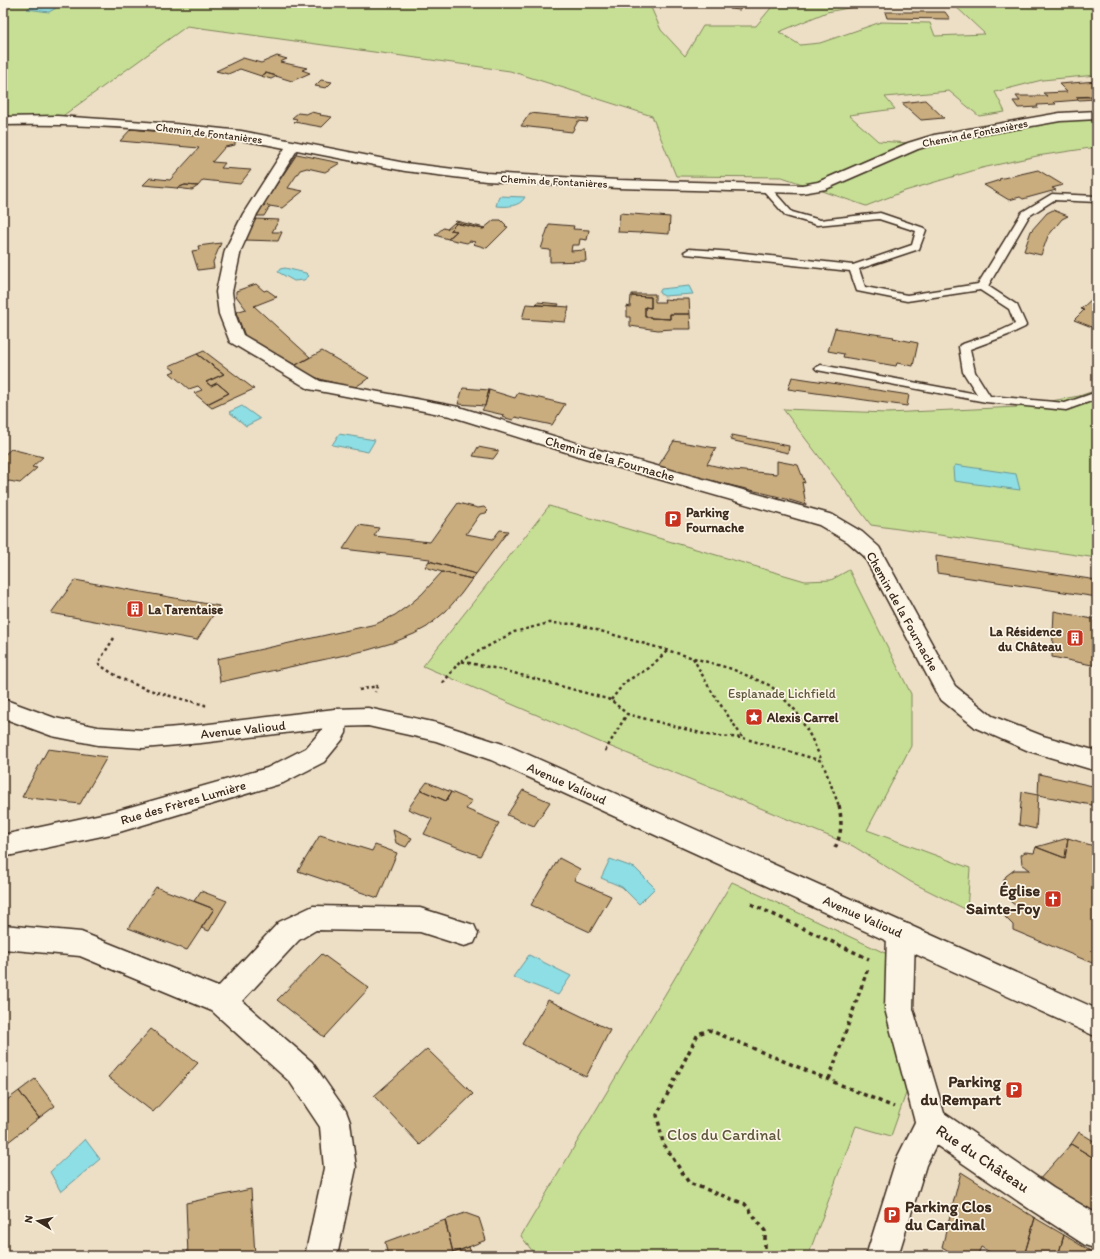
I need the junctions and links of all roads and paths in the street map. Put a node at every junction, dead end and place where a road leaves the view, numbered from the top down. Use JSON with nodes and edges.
{"nodes":[{"id":1,"x":1097,"y":116,"type":"edge"},
{"id":2,"x":3,"y":121,"type":"edge"},
{"id":3,"x":294,"y":146,"type":"junction"},
{"id":4,"x":767,"y":189,"type":"junction"},
{"id":5,"x":1097,"y":199,"type":"edge"},
{"id":6,"x":689,"y":252,"type":"dead end"},
{"id":7,"x":854,"y":268,"type":"junction"},
{"id":8,"x":982,"y":287,"type":"junction"},
{"id":9,"x":821,"y":368,"type":"dead end"},
{"id":10,"x":1097,"y":394,"type":"edge"},
{"id":11,"x":986,"y":399,"type":"junction"},
{"id":12,"x":114,"y":638,"type":"dead end"},
{"id":13,"x":667,"y":650,"type":"junction"},
{"id":14,"x":693,"y":658,"type":"junction"},
{"id":15,"x":460,"y":661,"type":"junction"},
{"id":16,"x":443,"y":683,"type":"dead end"},
{"id":17,"x":611,"y":700,"type":"junction"},
{"id":18,"x":3,"y":708,"type":"edge"},
{"id":19,"x":203,"y":710,"type":"dead end"},
{"id":20,"x":627,"y":714,"type":"junction"},
{"id":21,"x":335,"y":718,"type":"junction"},
{"id":22,"x":743,"y":738,"type":"junction"},
{"id":23,"x":605,"y":751,"type":"dead end"},
{"id":24,"x":822,"y":761,"type":"junction"},
{"id":25,"x":1097,"y":761,"type":"edge"},
{"id":26,"x":3,"y":846,"type":"edge"},
{"id":27,"x":835,"y":848,"type":"dead end"},
{"id":28,"x":751,"y":904,"type":"dead end"},
{"id":29,"x":464,"y":934,"type":"dead end"},
{"id":30,"x":901,"y":934,"type":"junction"},
{"id":31,"x":3,"y":938,"type":"edge"},
{"id":32,"x":222,"y":1002,"type":"junction"},
{"id":33,"x":1097,"y":1023,"type":"edge"},
{"id":34,"x":829,"y":1079,"type":"junction"},
{"id":35,"x":930,"y":1125,"type":"junction"},
{"id":36,"x":1097,"y":1233,"type":"edge"},
{"id":37,"x":321,"y":1256,"type":"edge"},
{"id":38,"x":765,"y":1256,"type":"edge"},
{"id":39,"x":882,"y":1256,"type":"edge"}],
"edges":[{"from":1,"to":4,"type":"street","name":"Chemin de Fontanières"},
{"from":2,"to":3,"type":"street","name":"Chemin de Fontanières"},
{"from":3,"to":4,"type":"street","name":"Chemin de Fontanières"},
{"from":3,"to":25,"type":"street","name":"Chemin de la Fournache"},
{"from":4,"to":7,"type":"lane"},
{"from":5,"to":8,"type":"lane"},
{"from":6,"to":7,"type":"lane"},
{"from":7,"to":8,"type":"lane"},
{"from":8,"to":11,"type":"lane"},
{"from":9,"to":11,"type":"lane"},
{"from":10,"to":11,"type":"lane"},
{"from":12,"to":19,"type":"path"},
{"from":13,"to":14,"type":"path"},
{"from":13,"to":15,"type":"path"},
{"from":13,"to":17,"type":"path"},
{"from":14,"to":22,"type":"path"},
{"from":14,"to":24,"type":"path"},
{"from":15,"to":16,"type":"path"},
{"from":15,"to":17,"type":"path"},
{"from":17,"to":20,"type":"path"},
{"from":18,"to":21,"type":"street","name":"Avenue Valioud"},
{"from":20,"to":22,"type":"path"},
{"from":20,"to":23,"type":"path"},
{"from":21,"to":26,"type":"street","name":"Rue des Frères Lumière"},
{"from":21,"to":30,"type":"street","name":"Avenue Valioud"},
{"from":22,"to":24,"type":"path"},
{"from":24,"to":27,"type":"path"},
{"from":28,"to":34,"type":"path"},
{"from":29,"to":32,"type":"street"},
{"from":30,"to":33,"type":"street","name":"Avenue Valioud"},
{"from":30,"to":35,"type":"street","name":"Rue du Château"},
{"from":31,"to":32,"type":"street"},
{"from":32,"to":37,"type":"street"},
{"from":34,"to":35,"type":"path"},
{"from":34,"to":38,"type":"path"},
{"from":35,"to":36,"type":"street","name":"Rue du Château"},
{"from":35,"to":39,"type":"street"}]}
